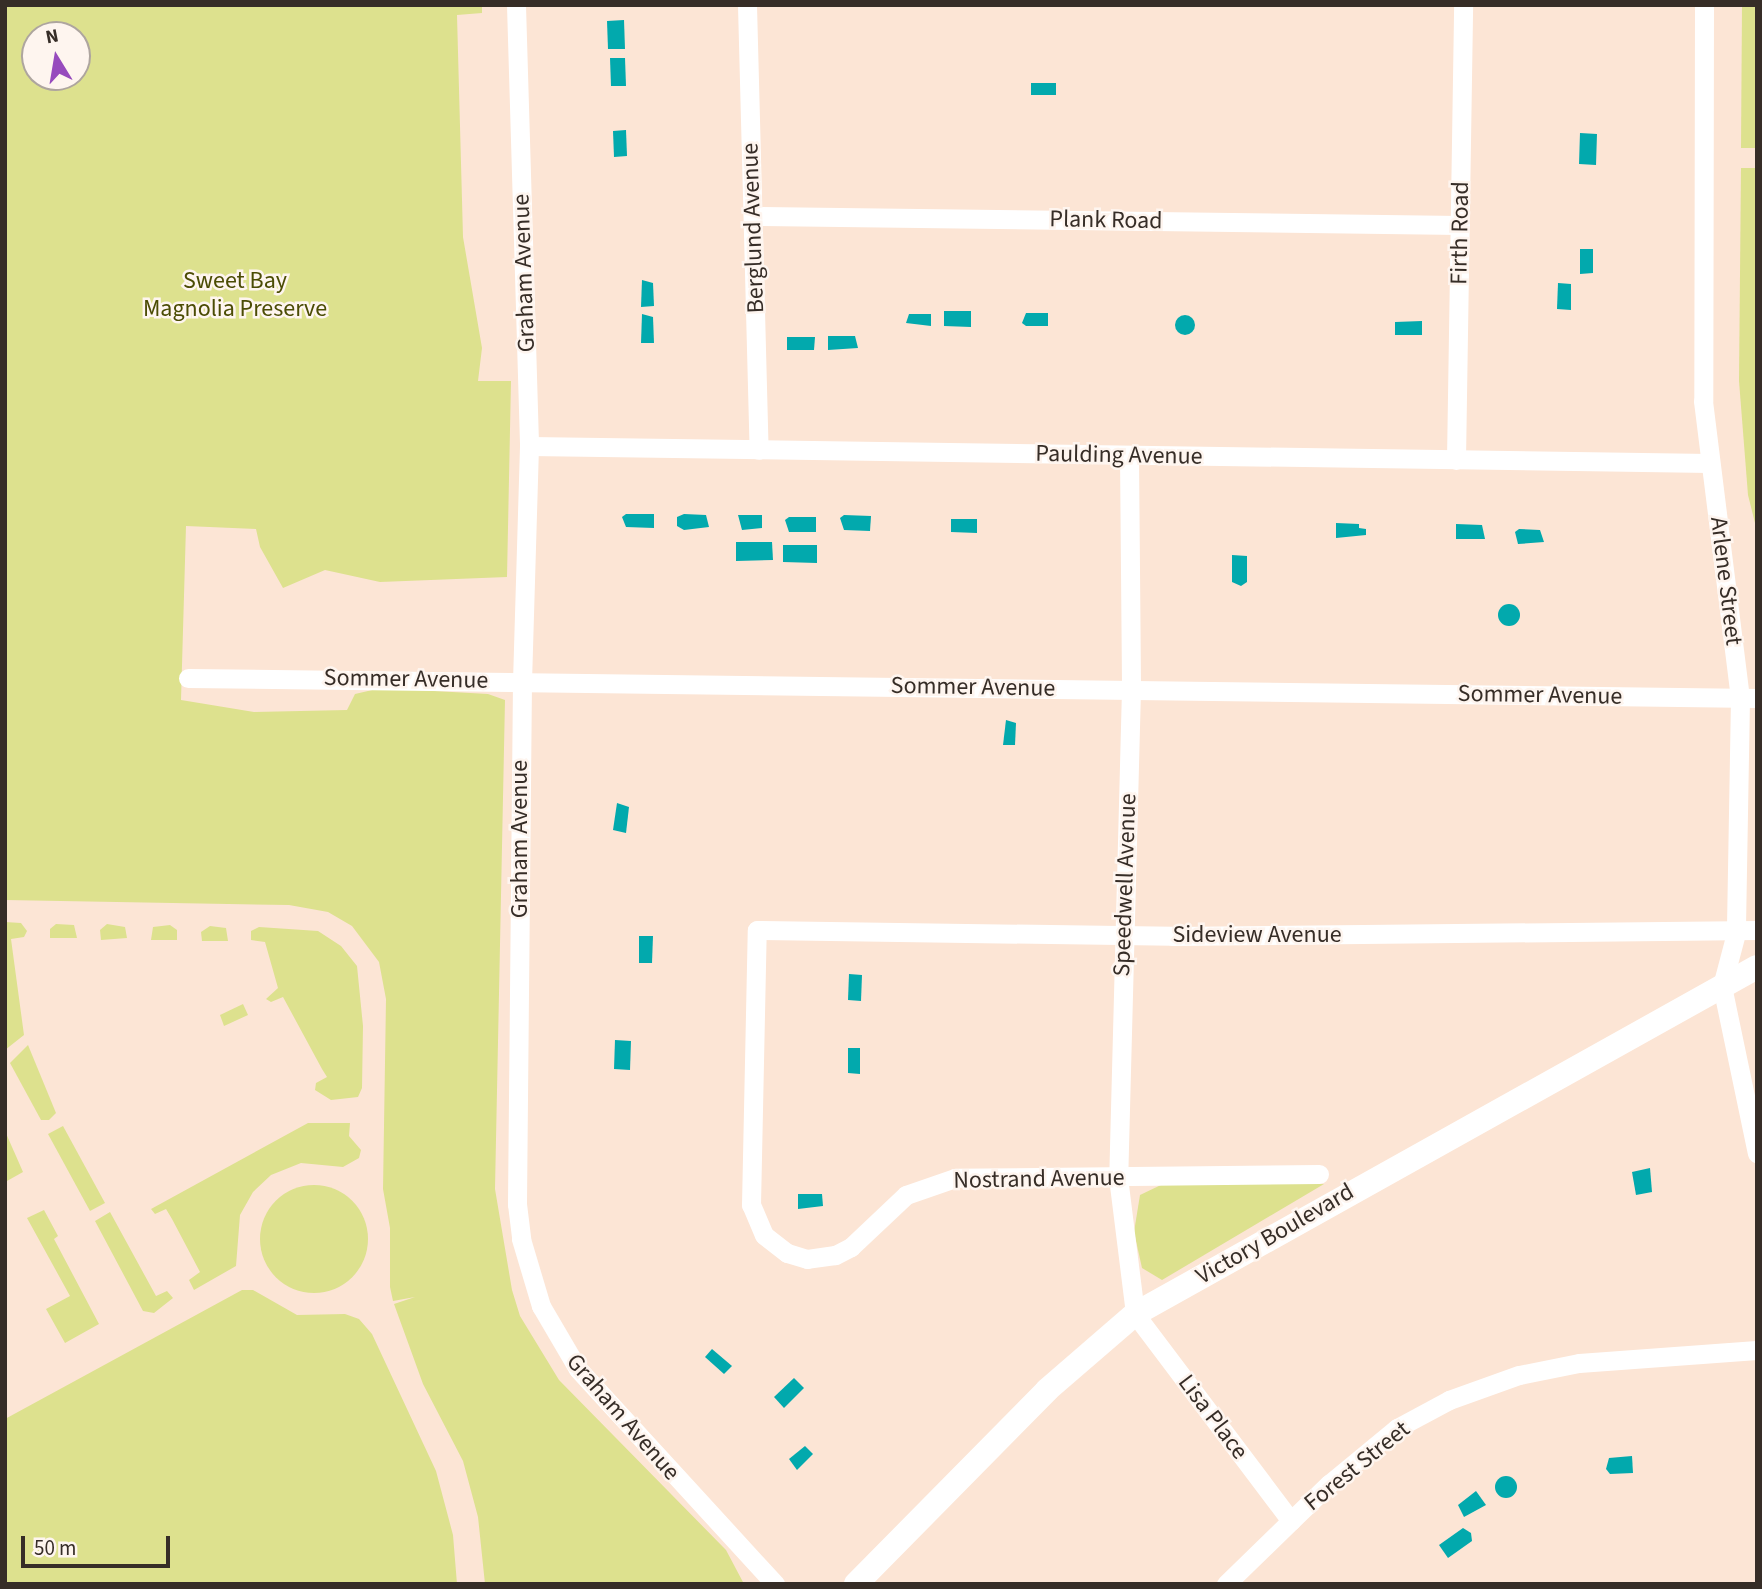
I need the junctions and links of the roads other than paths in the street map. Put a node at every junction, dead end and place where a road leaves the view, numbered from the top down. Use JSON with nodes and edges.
{"nodes":[{"id":1,"x":516,"y":5,"type":"edge"},
{"id":2,"x":747,"y":5,"type":"edge"},
{"id":3,"x":1463,"y":5,"type":"edge"},
{"id":4,"x":1704,"y":5,"type":"edge"},
{"id":5,"x":752,"y":216,"type":"junction"},
{"id":6,"x":1460,"y":225,"type":"junction"},
{"id":7,"x":529,"y":446,"type":"junction"},
{"id":8,"x":759,"y":450,"type":"junction"},
{"id":9,"x":1129,"y":455,"type":"junction"},
{"id":10,"x":1456,"y":460,"type":"junction"},
{"id":11,"x":1710,"y":463,"type":"junction"},
{"id":12,"x":188,"y":678,"type":"dead end"},
{"id":13,"x":522,"y":681,"type":"junction"},
{"id":14,"x":1130,"y":689,"type":"junction"},
{"id":15,"x":1748,"y":698,"type":"edge"},
{"id":16,"x":757,"y":930,"type":"joint"},
{"id":17,"x":1757,"y":930,"type":"edge"},
{"id":18,"x":1736,"y":933,"type":"junction"},
{"id":19,"x":1123,"y":935,"type":"junction"},
{"id":20,"x":1757,"y":967,"type":"edge"},
{"id":21,"x":1722,"y":986,"type":"junction"},
{"id":22,"x":1757,"y":1153,"type":"edge"},
{"id":23,"x":1319,"y":1174,"type":"dead end"},
{"id":24,"x":1118,"y":1177,"type":"junction"},
{"id":25,"x":1135,"y":1314,"type":"junction"},
{"id":26,"x":1757,"y":1350,"type":"edge"},
{"id":27,"x":1291,"y":1521,"type":"junction"},
{"id":28,"x":775,"y":1584,"type":"edge"},
{"id":29,"x":856,"y":1584,"type":"edge"},
{"id":30,"x":1226,"y":1584,"type":"edge"}],
"edges":[{"from":1,"to":7,"type":"street","name":"Graham Avenue"},
{"from":2,"to":5,"type":"street","name":"Berglund Avenue"},
{"from":3,"to":6,"type":"street","name":"Firth Road"},
{"from":4,"to":11,"type":"street","name":"Arlene Street"},
{"from":5,"to":6,"type":"street","name":"Plank Road"},
{"from":5,"to":8,"type":"street","name":"Berglund Avenue"},
{"from":6,"to":10,"type":"street","name":"Firth Road"},
{"from":7,"to":8,"type":"street","name":"Paulding Avenue"},
{"from":7,"to":13,"type":"street","name":"Graham Avenue"},
{"from":8,"to":9,"type":"street","name":"Paulding Avenue"},
{"from":9,"to":10,"type":"street","name":"Paulding Avenue"},
{"from":9,"to":14,"type":"street","name":"Speedwell Avenue"},
{"from":10,"to":11,"type":"street","name":"Paulding Avenue"},
{"from":11,"to":15,"type":"street","name":"Arlene Street"},
{"from":12,"to":13,"type":"street","name":"Sommer Avenue"},
{"from":13,"to":14,"type":"street","name":"Sommer Avenue"},
{"from":13,"to":28,"type":"street","name":"Graham Avenue"},
{"from":14,"to":15,"type":"street","name":"Sommer Avenue"},
{"from":14,"to":19,"type":"street","name":"Speedwell Avenue"},
{"from":15,"to":18,"type":"street","name":"Arlene Street"},
{"from":16,"to":19,"type":"street","name":"Sideview Avenue"},
{"from":16,"to":24,"type":"street","name":"Nostrand Avenue"},
{"from":17,"to":18,"type":"street","name":"Sideview Avenue"},
{"from":18,"to":19,"type":"street","name":"Sideview Avenue"},
{"from":18,"to":21,"type":"street","name":"Arlene Street"},
{"from":19,"to":24,"type":"street","name":"Speedwell Avenue"},
{"from":20,"to":21,"type":"main road","name":"Victory Boulevard"},
{"from":21,"to":22,"type":"street","name":"Arlene Street"},
{"from":21,"to":25,"type":"main road","name":"Victory Boulevard"},
{"from":23,"to":24,"type":"street","name":"Nostrand Avenue"},
{"from":24,"to":25,"type":"street","name":"Speedwell Avenue"},
{"from":25,"to":27,"type":"street","name":"Lisa Place"},
{"from":25,"to":29,"type":"main road","name":"Victory Boulevard"},
{"from":26,"to":27,"type":"street","name":"Forest Street"},
{"from":27,"to":30,"type":"street","name":"Forest Street"}]}
